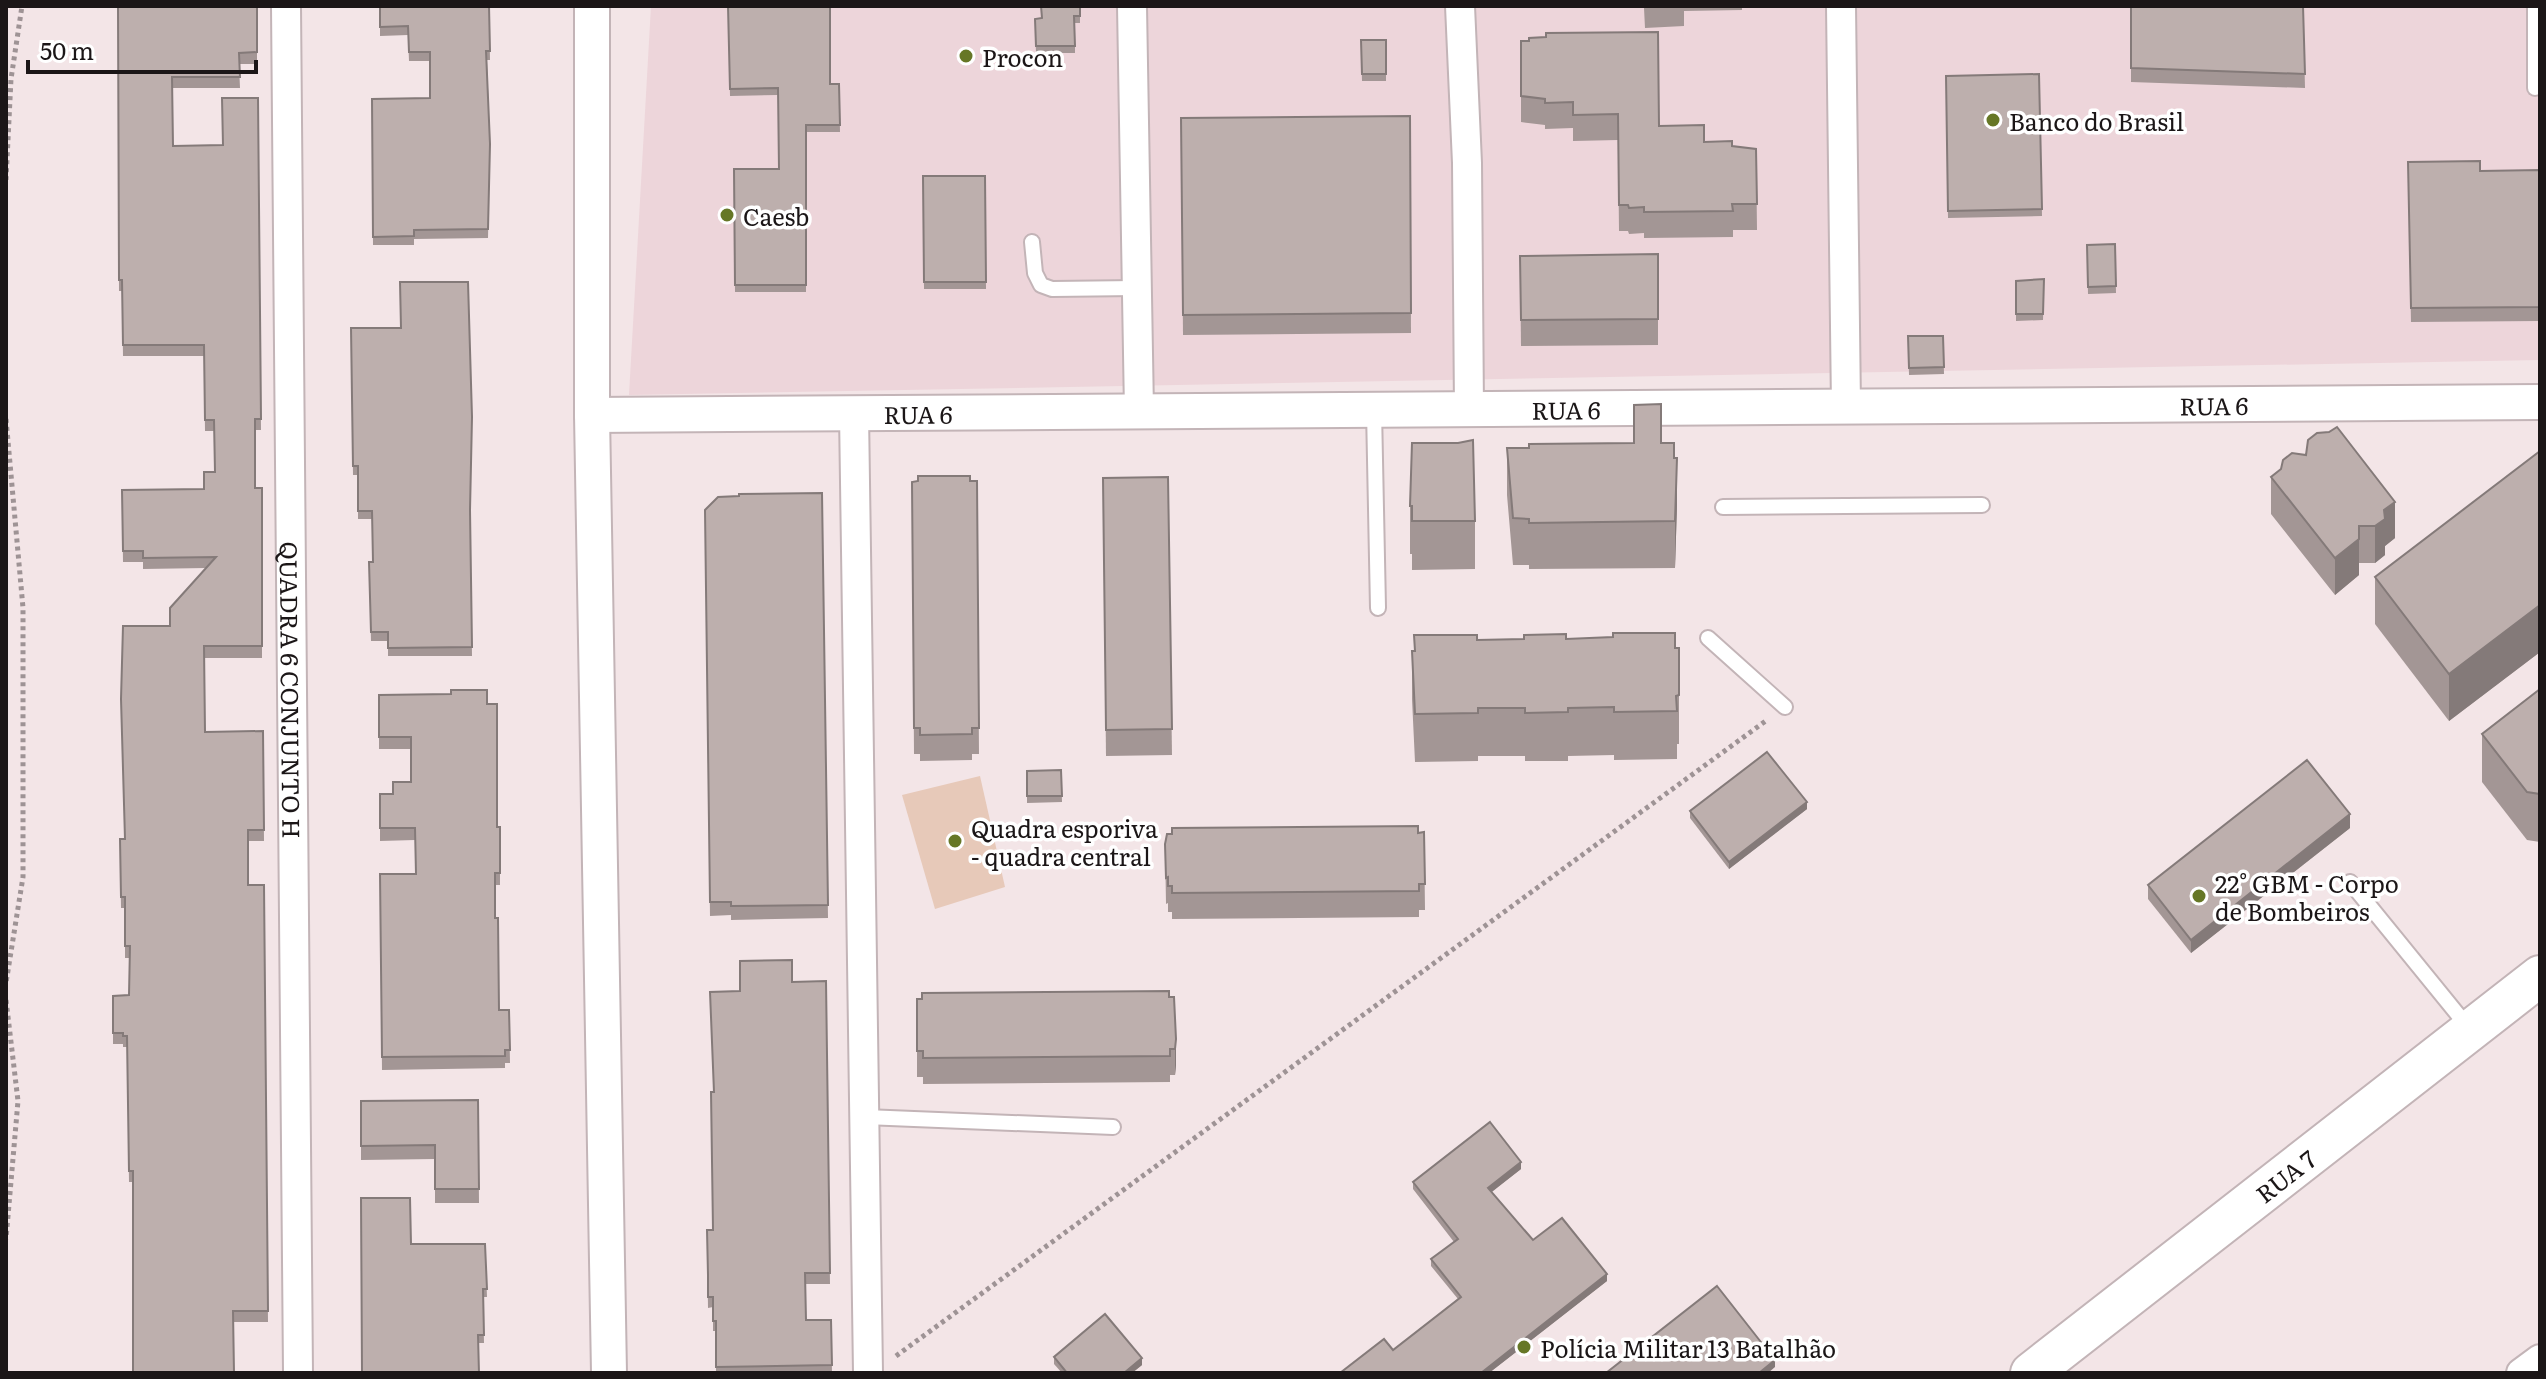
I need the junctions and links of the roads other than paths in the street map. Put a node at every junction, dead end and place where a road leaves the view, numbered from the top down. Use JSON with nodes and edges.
{"nodes":[{"id":1,"x":286,"y":6,"type":"edge"},
{"id":2,"x":592,"y":6,"type":"edge"},
{"id":3,"x":1132,"y":6,"type":"edge"},
{"id":4,"x":1460,"y":6,"type":"edge"},
{"id":5,"x":1841,"y":6,"type":"edge"},
{"id":6,"x":2535,"y":6,"type":"edge"},
{"id":7,"x":2535,"y":88,"type":"dead end"},
{"id":8,"x":1032,"y":242,"type":"dead end"},
{"id":9,"x":1136,"y":288,"type":"junction"},
{"id":10,"x":2540,"y":402,"type":"edge"},
{"id":11,"x":1846,"y":406,"type":"junction"},
{"id":12,"x":1469,"y":409,"type":"junction"},
{"id":13,"x":1374,"y":410,"type":"junction"},
{"id":14,"x":1139,"y":411,"type":"junction"},
{"id":15,"x":854,"y":413,"type":"junction"},
{"id":16,"x":592,"y":415,"type":"junction"},
{"id":17,"x":1982,"y":505,"type":"dead end"},
{"id":18,"x":1723,"y":507,"type":"dead end"},
{"id":19,"x":1378,"y":608,"type":"dead end"},
{"id":20,"x":1708,"y":638,"type":"dead end"},
{"id":21,"x":1785,"y":707,"type":"road end"},
{"id":22,"x":2350,"y":882,"type":"dead end"},
{"id":23,"x":2540,"y":976,"type":"edge"},
{"id":24,"x":2471,"y":1031,"type":"junction"},
{"id":25,"x":865,"y":1117,"type":"junction"},
{"id":26,"x":1113,"y":1127,"type":"dead end"},
{"id":27,"x":2540,"y":1359,"type":"edge"},
{"id":28,"x":877,"y":1368,"type":"edge"},
{"id":29,"x":298,"y":1373,"type":"edge"},
{"id":30,"x":609,"y":1373,"type":"edge"},
{"id":31,"x":2031,"y":1373,"type":"edge"},
{"id":32,"x":2521,"y":1373,"type":"edge"}],
"edges":[{"from":1,"to":29,"type":"street","name":"QUADRA 6 CONJUNTO H"},
{"from":2,"to":16,"type":"street"},
{"from":3,"to":9,"type":"street"},
{"from":4,"to":12,"type":"street"},
{"from":5,"to":11,"type":"street"},
{"from":6,"to":7,"type":"lane"},
{"from":8,"to":9,"type":"lane"},
{"from":9,"to":14,"type":"street"},
{"from":10,"to":11,"type":"street","name":"RUA 6"},
{"from":11,"to":12,"type":"street","name":"RUA 6"},
{"from":12,"to":13,"type":"street","name":"RUA 6"},
{"from":13,"to":14,"type":"street","name":"RUA 6"},
{"from":13,"to":19,"type":"lane"},
{"from":14,"to":15,"type":"street","name":"RUA 6"},
{"from":15,"to":16,"type":"street","name":"RUA 6"},
{"from":15,"to":25,"type":"street"},
{"from":16,"to":30,"type":"street"},
{"from":17,"to":18,"type":"lane"},
{"from":20,"to":21,"type":"lane"},
{"from":22,"to":24,"type":"lane"},
{"from":23,"to":24,"type":"main road","name":"RUA 7"},
{"from":24,"to":31,"type":"main road","name":"RUA 7"},
{"from":25,"to":26,"type":"lane"},
{"from":25,"to":28,"type":"street"},
{"from":27,"to":32,"type":"street"}]}
